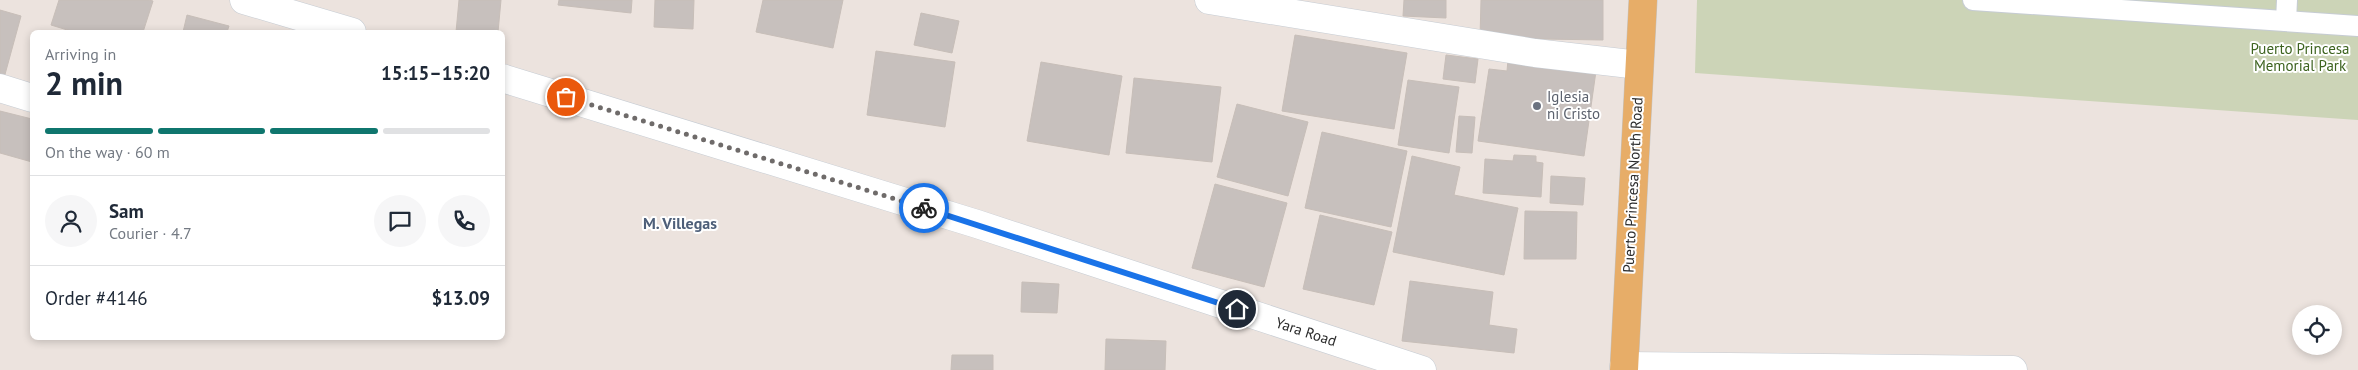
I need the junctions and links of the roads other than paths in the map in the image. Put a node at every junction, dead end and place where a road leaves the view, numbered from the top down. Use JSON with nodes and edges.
{"nodes":[{"id":1,"x":244,"y":0,"type":"edge"},
{"id":2,"x":1209,"y":0,"type":"edge"},
{"id":3,"x":1643,"y":0,"type":"edge"},
{"id":4,"x":1973,"y":0,"type":"edge"},
{"id":5,"x":2287,"y":0,"type":"edge"},
{"id":6,"x":2286,"y":21,"type":"junction"},
{"id":7,"x":2358,"y":26,"type":"edge"},
{"id":8,"x":345,"y":30,"type":"edge"},
{"id":9,"x":1640,"y":65,"type":"junction"},
{"id":10,"x":505,"y":79,"type":"edge"},
{"id":11,"x":0,"y":88,"type":"edge"},
{"id":12,"x":30,"y":97,"type":"edge"},
{"id":13,"x":1624,"y":368,"type":"edge"},
{"id":14,"x":1422,"y":370,"type":"edge"},
{"id":15,"x":2013,"y":370,"type":"edge"}],
"edges":[{"from":1,"to":8,"type":"street"},
{"from":2,"to":9,"type":"street"},
{"from":3,"to":9,"type":"main road","name":"Puerto Princesa North Road"},
{"from":4,"to":6,"type":"lane"},
{"from":5,"to":6,"type":"lane"},
{"from":6,"to":7,"type":"lane"},
{"from":9,"to":13,"type":"main road","name":"Puerto Princesa North Road"},
{"from":10,"to":14,"type":"street","name":"Yara Road"},
{"from":11,"to":12,"type":"street"},
{"from":13,"to":15,"type":"street"}]}
